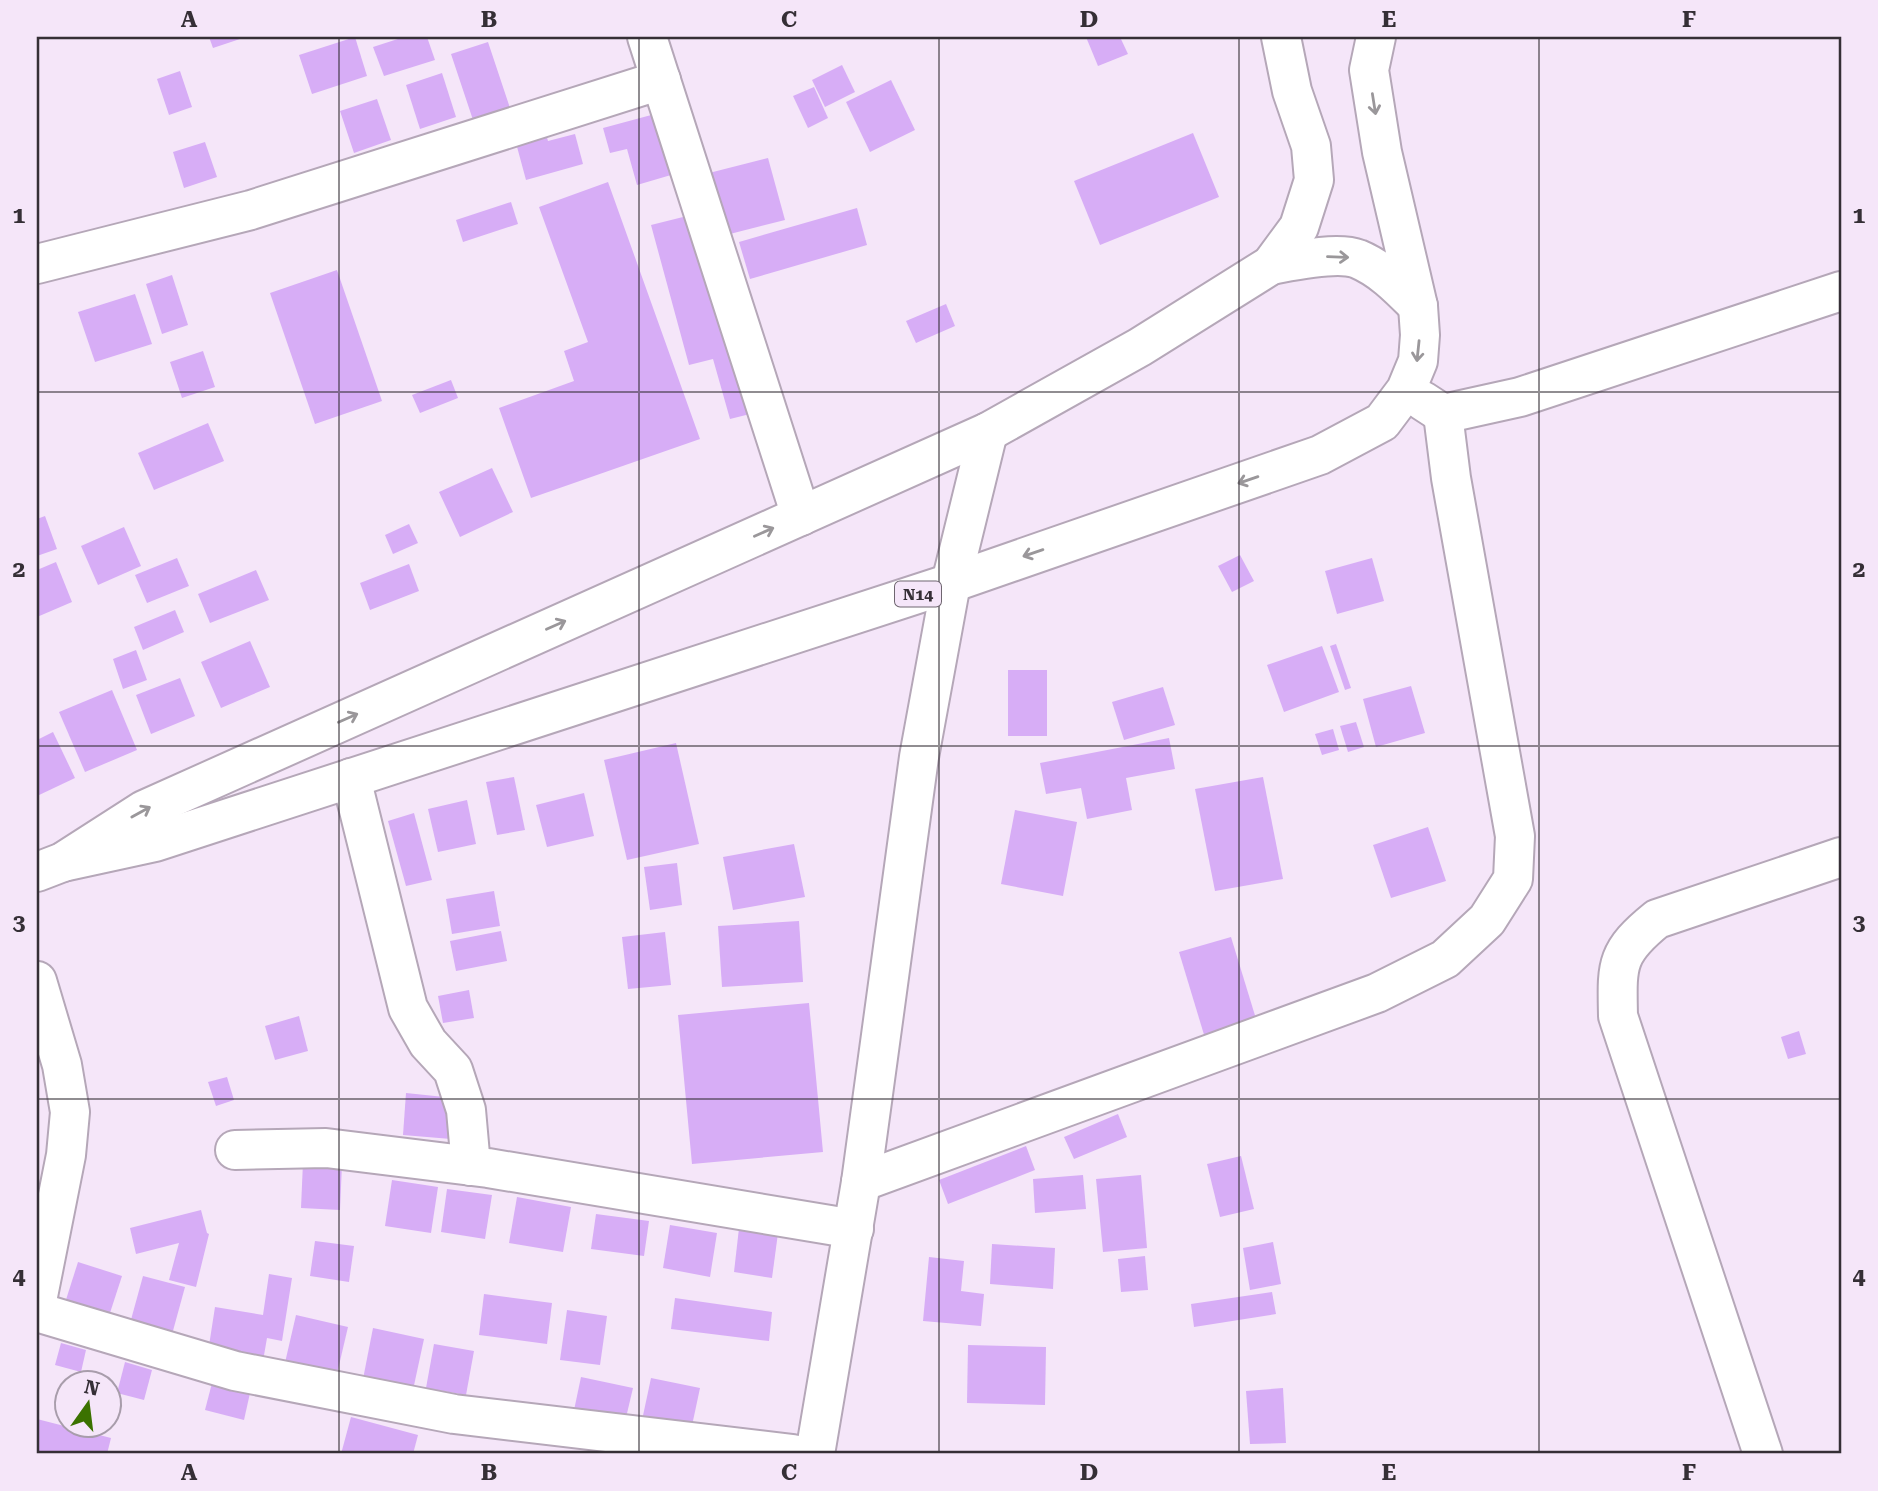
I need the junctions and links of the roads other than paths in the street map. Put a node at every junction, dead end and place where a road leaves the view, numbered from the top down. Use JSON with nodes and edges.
{"nodes":[{"id":1,"x":647,"y":37,"type":"edge"},
{"id":2,"x":1281,"y":37,"type":"edge"},
{"id":3,"x":1376,"y":37,"type":"edge"},
{"id":4,"x":661,"y":80,"type":"junction"},
{"id":5,"x":37,"y":264,"type":"edge"},
{"id":6,"x":1270,"y":265,"type":"junction"},
{"id":7,"x":1841,"y":291,"type":"edge"},
{"id":8,"x":1418,"y":306,"type":"junction"},
{"id":9,"x":1406,"y":390,"type":"junction"},
{"id":10,"x":1443,"y":414,"type":"junction"},
{"id":11,"x":988,"y":432,"type":"junction"},
{"id":12,"x":801,"y":516,"type":"junction"},
{"id":13,"x":951,"y":583,"type":"junction"},
{"id":14,"x":351,"y":778,"type":"junction"},
{"id":15,"x":1841,"y":857,"type":"edge"},
{"id":16,"x":50,"y":867,"type":"edge"},
{"id":17,"x":37,"y":981,"type":"edge"},
{"id":18,"x":235,"y":1150,"type":"dead end"},
{"id":19,"x":471,"y":1166,"type":"junction"},
{"id":20,"x":862,"y":1182,"type":"junction"},
{"id":21,"x":853,"y":1229,"type":"junction"},
{"id":22,"x":37,"y":1301,"type":"edge"},
{"id":23,"x":37,"y":1312,"type":"edge"},
{"id":24,"x":793,"y":1454,"type":"edge"},
{"id":25,"x":815,"y":1454,"type":"edge"},
{"id":26,"x":1763,"y":1454,"type":"edge"}],
"edges":[{"from":1,"to":4,"type":"street"},
{"from":2,"to":6,"type":"street","number":"N14"},
{"from":3,"to":8,"type":"street","number":"N14","one_way":true},
{"from":4,"to":5,"type":"street"},
{"from":4,"to":12,"type":"street"},
{"from":6,"to":8,"type":"street","one_way":true},
{"from":6,"to":11,"type":"street","number":"N14"},
{"from":7,"to":10,"type":"street"},
{"from":8,"to":9,"type":"street","number":"N14","one_way":true},
{"from":9,"to":10,"type":"street"},
{"from":9,"to":13,"type":"street","number":"N14","one_way":true},
{"from":10,"to":20,"type":"street"},
{"from":11,"to":12,"type":"street","number":"N14"},
{"from":11,"to":13,"type":"street"},
{"from":16,"to":12,"type":"street","number":"N14","one_way":true},
{"from":13,"to":14,"type":"street","number":"N14"},
{"from":13,"to":20,"type":"street"},
{"from":14,"to":16,"type":"street","number":"N14"},
{"from":14,"to":19,"type":"street"},
{"from":15,"to":26,"type":"street"},
{"from":17,"to":22,"type":"street"},
{"from":18,"to":19,"type":"street"},
{"from":19,"to":21,"type":"street"},
{"from":20,"to":21,"type":"street"},
{"from":21,"to":25,"type":"street"},
{"from":23,"to":24,"type":"street"}]}
